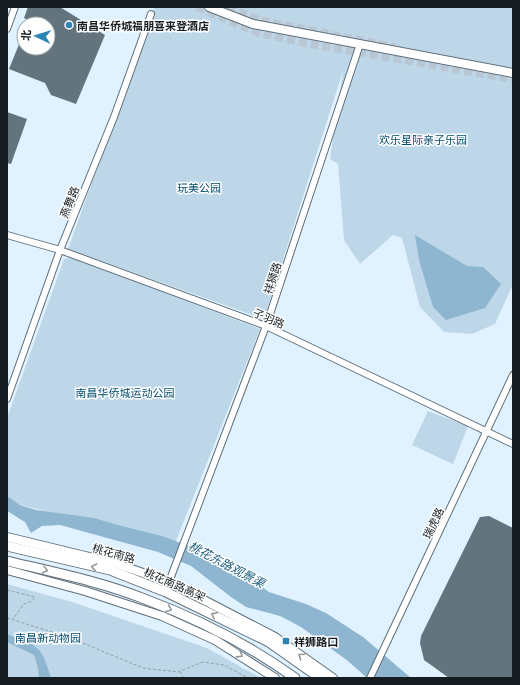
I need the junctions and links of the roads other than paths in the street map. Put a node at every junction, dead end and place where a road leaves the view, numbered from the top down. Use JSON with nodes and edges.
{"nodes":[{"id":1,"x":15,"y":7,"type":"edge"},
{"id":2,"x":209,"y":7,"type":"edge"},
{"id":3,"x":151,"y":14,"type":"dead end"},
{"id":4,"x":7,"y":29,"type":"edge"},
{"id":5,"x":360,"y":44,"type":"junction"},
{"id":6,"x":513,"y":74,"type":"edge"},
{"id":7,"x":7,"y":235,"type":"edge"},
{"id":8,"x":60,"y":250,"type":"junction"},
{"id":9,"x":266,"y":326,"type":"junction"},
{"id":10,"x":513,"y":375,"type":"edge"},
{"id":11,"x":7,"y":399,"type":"edge"},
{"id":12,"x":487,"y":432,"type":"junction"},
{"id":13,"x":513,"y":444,"type":"edge"},
{"id":14,"x":7,"y":537,"type":"edge"},
{"id":15,"x":7,"y":546,"type":"edge"},
{"id":16,"x":7,"y":561,"type":"edge"},
{"id":17,"x":7,"y":570,"type":"edge"},
{"id":18,"x":169,"y":582,"type":"junction"},
{"id":19,"x":275,"y":678,"type":"edge"},
{"id":20,"x":295,"y":678,"type":"edge"},
{"id":21,"x":320,"y":678,"type":"edge"},
{"id":22,"x":333,"y":678,"type":"edge"},
{"id":23,"x":370,"y":678,"type":"edge"}],
"edges":[{"from":1,"to":4,"type":"street"},
{"from":2,"to":5,"type":"main road"},
{"from":3,"to":8,"type":"street","name":"燕舞路"},
{"from":5,"to":6,"type":"main road"},
{"from":5,"to":9,"type":"street","name":"祥狮路"},
{"from":7,"to":8,"type":"street","name":"子羽路"},
{"from":8,"to":9,"type":"street","name":"子羽路"},
{"from":8,"to":11,"type":"street","name":"燕舞路"},
{"from":9,"to":12,"type":"street","name":"子羽路"},
{"from":9,"to":18,"type":"street","name":"祥狮路"},
{"from":10,"to":12,"type":"street","name":"瑞虎路"},
{"from":12,"to":13,"type":"street","name":"子羽路"},
{"from":12,"to":23,"type":"street","name":"瑞虎路"},
{"from":14,"to":18,"type":"main road","name":"桃花南路"},
{"from":21,"to":15,"type":"highway","name":"桃花南路高架","one_way":true},
{"from":16,"to":20,"type":"highway","one_way":true},
{"from":17,"to":19,"type":"main road","one_way":true},
{"from":22,"to":18,"type":"main road","name":"桃花南路","one_way":true}]}
